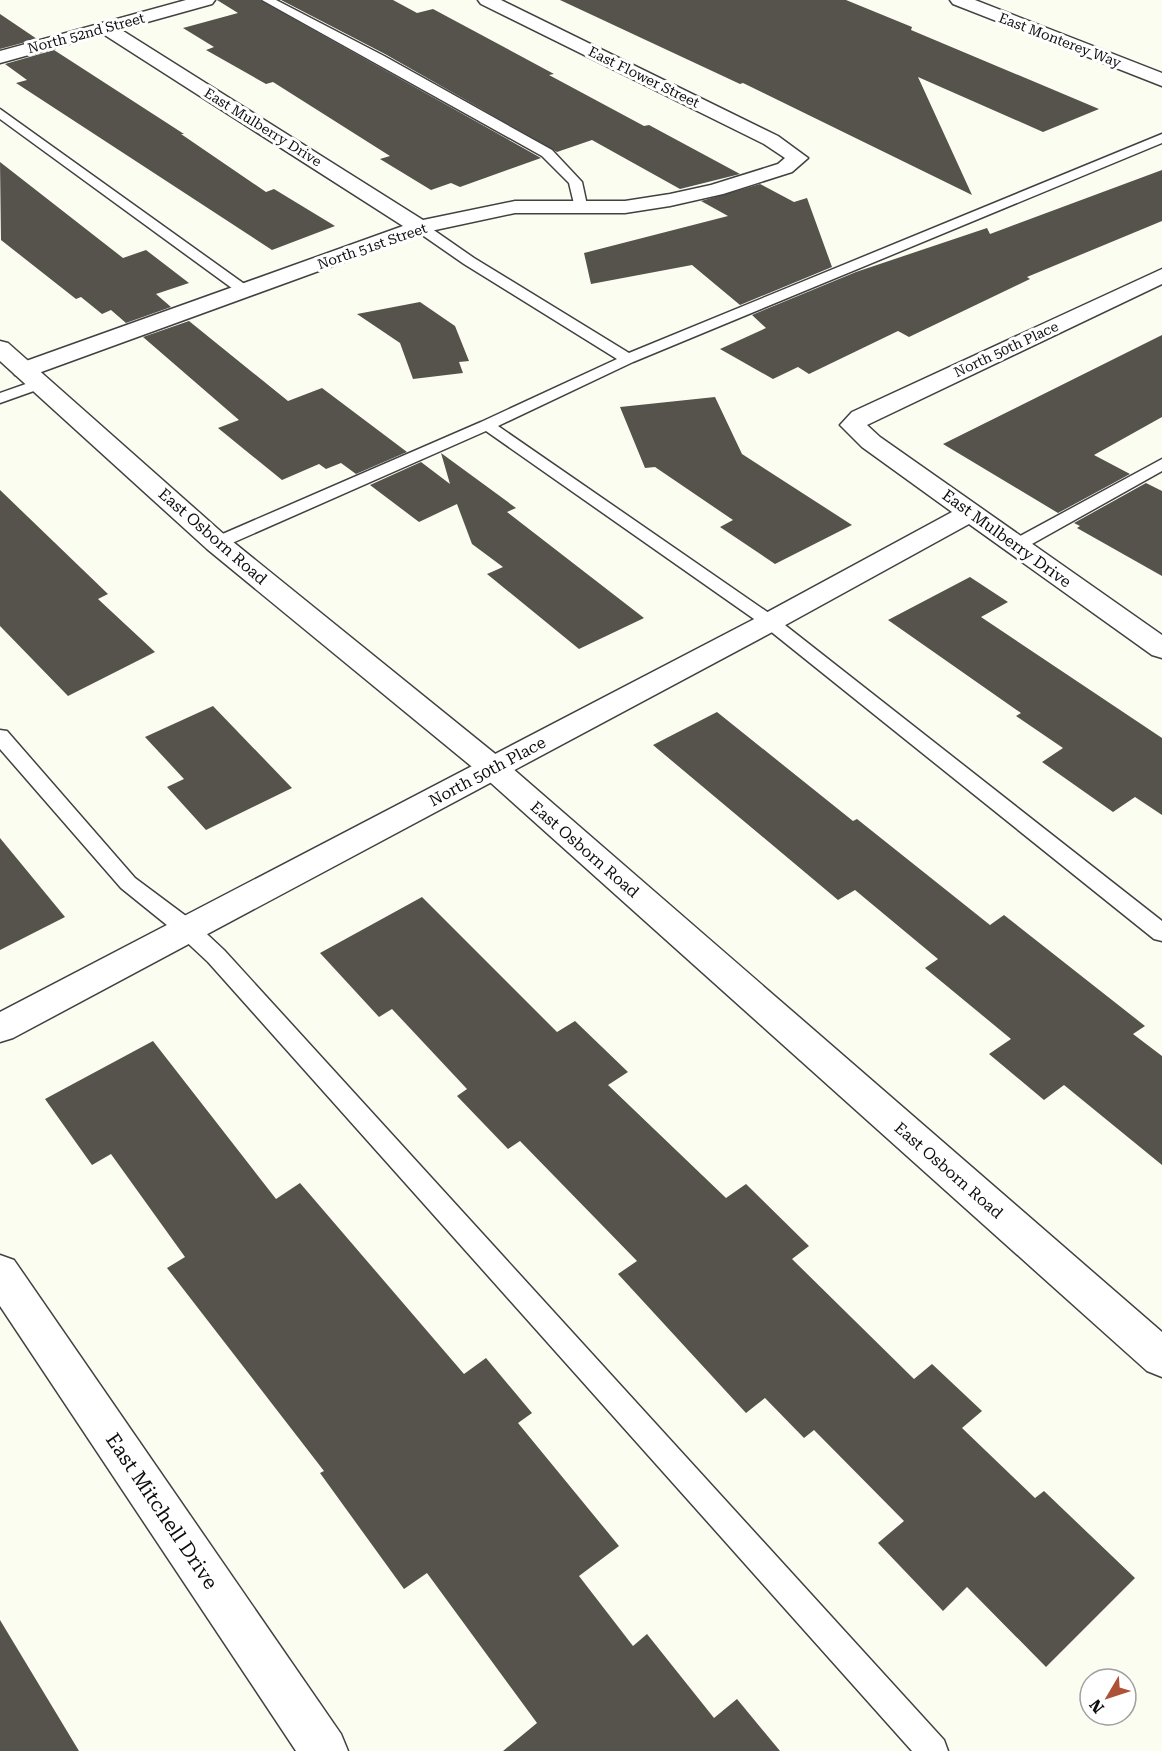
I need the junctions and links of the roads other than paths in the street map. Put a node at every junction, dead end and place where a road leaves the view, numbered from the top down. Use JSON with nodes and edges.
{"nodes":[{"id":1,"x":206,"y":0,"type":"edge"},
{"id":2,"x":268,"y":0,"type":"edge"},
{"id":3,"x":487,"y":0,"type":"edge"},
{"id":4,"x":959,"y":0,"type":"edge"},
{"id":5,"x":106,"y":28,"type":"junction"},
{"id":6,"x":0,"y":57,"type":"edge"},
{"id":7,"x":1162,"y":80,"type":"edge"},
{"id":8,"x":0,"y":113,"type":"edge"},
{"id":9,"x":1162,"y":138,"type":"edge"},
{"id":10,"x":798,"y":158,"type":"joint"},
{"id":11,"x":580,"y":205,"type":"junction"},
{"id":12,"x":420,"y":227,"type":"junction"},
{"id":13,"x":1162,"y":276,"type":"edge"},
{"id":14,"x":244,"y":291,"type":"junction"},
{"id":15,"x":0,"y":348,"type":"edge"},
{"id":16,"x":628,"y":359,"type":"junction"},
{"id":17,"x":32,"y":377,"type":"junction"},
{"id":18,"x":0,"y":398,"type":"edge"},
{"id":19,"x":487,"y":425,"type":"junction"},
{"id":20,"x":853,"y":425,"type":"joint"},
{"id":21,"x":1162,"y":464,"type":"edge"},
{"id":22,"x":972,"y":512,"type":"junction"},
{"id":23,"x":217,"y":543,"type":"junction"},
{"id":24,"x":1017,"y":545,"type":"junction"},
{"id":25,"x":770,"y":622,"type":"junction"},
{"id":26,"x":1162,"y":649,"type":"edge"},
{"id":27,"x":0,"y":736,"type":"edge"},
{"id":28,"x":493,"y":768,"type":"junction"},
{"id":29,"x":186,"y":928,"type":"junction"},
{"id":30,"x":1162,"y":933,"type":"edge"},
{"id":31,"x":0,"y":1028,"type":"edge"},
{"id":32,"x":0,"y":1272,"type":"edge"},
{"id":33,"x":1162,"y":1358,"type":"edge"},
{"id":34,"x":324,"y":1751,"type":"edge"},
{"id":35,"x":933,"y":1751,"type":"edge"}],
"edges":[{"from":1,"to":5,"type":"street","name":"North 52nd Street"},
{"from":2,"to":11,"type":"lane"},
{"from":3,"to":10,"type":"street","name":"East Flower Street"},
{"from":4,"to":7,"type":"street","name":"East Monterey Way"},
{"from":5,"to":6,"type":"street","name":"North 52nd Street"},
{"from":5,"to":12,"type":"street","name":"East Mulberry Drive"},
{"from":8,"to":14,"type":"lane"},
{"from":9,"to":16,"type":"lane"},
{"from":10,"to":11,"type":"street","name":"North 51st Street"},
{"from":11,"to":12,"type":"street","name":"North 51st Street"},
{"from":12,"to":14,"type":"street","name":"North 51st Street"},
{"from":12,"to":16,"type":"lane"},
{"from":13,"to":20,"type":"street","name":"North 50th Place"},
{"from":14,"to":17,"type":"street","name":"North 51st Street"},
{"from":15,"to":17,"type":"street","name":"East Osborn Road"},
{"from":16,"to":19,"type":"lane"},
{"from":17,"to":18,"type":"lane"},
{"from":17,"to":23,"type":"street","name":"East Osborn Road"},
{"from":19,"to":23,"type":"lane"},
{"from":19,"to":25,"type":"lane"},
{"from":20,"to":22,"type":"street","name":"East Mulberry Drive"},
{"from":21,"to":24,"type":"lane"},
{"from":22,"to":24,"type":"street","name":"East Mulberry Drive"},
{"from":22,"to":25,"type":"street","name":"North 50th Place"},
{"from":23,"to":28,"type":"street","name":"East Osborn Road"},
{"from":24,"to":26,"type":"street","name":"East Mulberry Drive"},
{"from":25,"to":28,"type":"street","name":"North 50th Place"},
{"from":25,"to":30,"type":"lane"},
{"from":27,"to":29,"type":"lane"},
{"from":28,"to":29,"type":"street","name":"North 50th Place"},
{"from":28,"to":33,"type":"street","name":"East Osborn Road"},
{"from":29,"to":31,"type":"street","name":"North 50th Place"},
{"from":29,"to":35,"type":"lane"},
{"from":32,"to":34,"type":"street","name":"East Mitchell Drive"}]}
